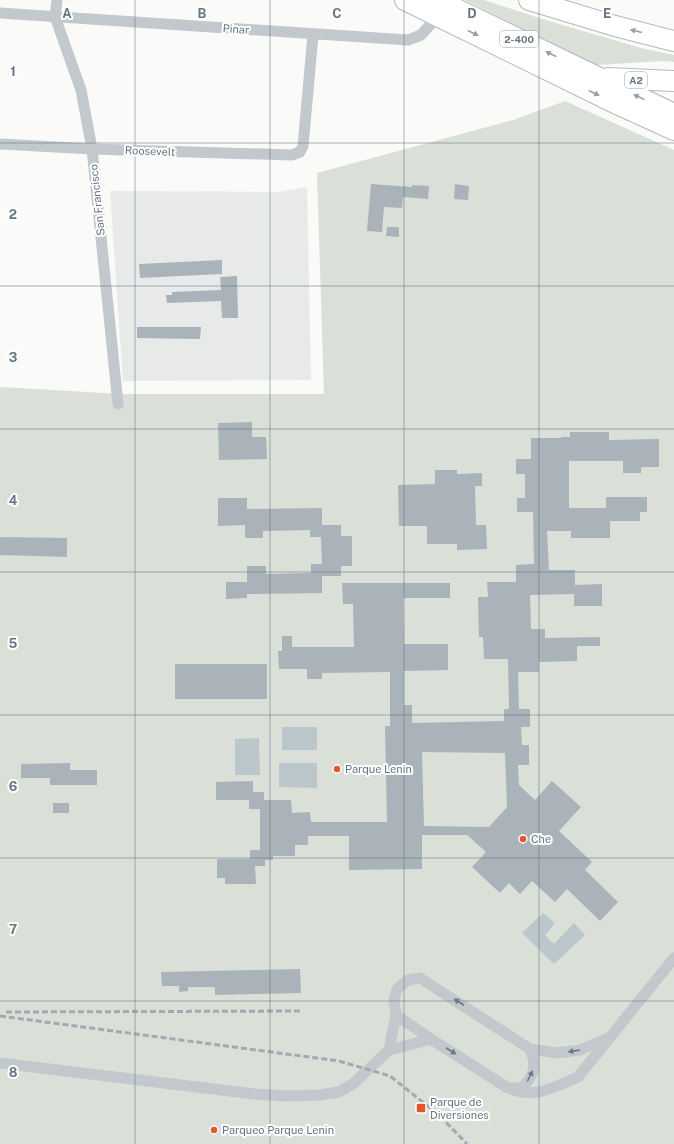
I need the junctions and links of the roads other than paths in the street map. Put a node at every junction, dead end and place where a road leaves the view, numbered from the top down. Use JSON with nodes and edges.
{"nodes":[{"id":1,"x":57,"y":0,"type":"edge"},
{"id":2,"x":405,"y":0,"type":"edge"},
{"id":3,"x":530,"y":0,"type":"edge"},
{"id":4,"x":438,"y":8,"type":"edge"},
{"id":5,"x":0,"y":13,"type":"edge"},
{"id":6,"x":55,"y":17,"type":"junction"},
{"id":7,"x":313,"y":35,"type":"junction"},
{"id":8,"x":674,"y":41,"type":"edge"},
{"id":9,"x":547,"y":70,"type":"junction"},
{"id":10,"x":599,"y":77,"type":"junction"},
{"id":11,"x":674,"y":81,"type":"edge"},
{"id":12,"x":674,"y":114,"type":"edge"},
{"id":13,"x":674,"y":130,"type":"edge"},
{"id":14,"x":0,"y":144,"type":"edge"},
{"id":15,"x":92,"y":149,"type":"junction"},
{"id":16,"x":118,"y":404,"type":"dead end"},
{"id":17,"x":674,"y":958,"type":"edge"},
{"id":18,"x":396,"y":1015,"type":"junction"},
{"id":19,"x":610,"y":1037,"type":"junction"},
{"id":20,"x":431,"y":1039,"type":"junction"},
{"id":21,"x":530,"y":1049,"type":"junction"},
{"id":22,"x":389,"y":1050,"type":"junction"},
{"id":23,"x":0,"y":1063,"type":"edge"},
{"id":24,"x":508,"y":1088,"type":"junction"}],
"edges":[{"from":1,"to":6,"type":"street","name":"San Francisco"},
{"from":2,"to":4,"type":"highway","number":"A2"},
{"from":8,"to":3,"type":"highway","one_way":true},
{"from":4,"to":7,"type":"street","name":"Pinar"},
{"from":4,"to":9,"type":"highway","number":"A2","one_way":true},
{"from":10,"to":4,"type":"highway","number":"2-400","one_way":true},
{"from":5,"to":6,"type":"street","name":"Pinar"},
{"from":6,"to":7,"type":"street","name":"Pinar"},
{"from":6,"to":15,"type":"street","name":"San Francisco"},
{"from":7,"to":15,"type":"street","name":"Roosevelt"},
{"from":9,"to":10,"type":"highway","number":"A2"},
{"from":9,"to":13,"type":"highway","one_way":true},
{"from":10,"to":11,"type":"highway","number":"A2"},
{"from":12,"to":10,"type":"highway","number":"2-400","one_way":true},
{"from":14,"to":15,"type":"street","name":"Roosevelt"},
{"from":15,"to":16,"type":"street","name":"San Francisco"},
{"from":17,"to":19,"type":"street"},
{"from":18,"to":20,"type":"street"},
{"from":21,"to":18,"type":"street","one_way":true},
{"from":18,"to":22,"type":"street"},
{"from":19,"to":21,"type":"street","one_way":true},
{"from":19,"to":24,"type":"street"},
{"from":20,"to":22,"type":"street"},
{"from":20,"to":24,"type":"street","one_way":true},
{"from":24,"to":21,"type":"street","one_way":true},
{"from":22,"to":23,"type":"street"}]}
